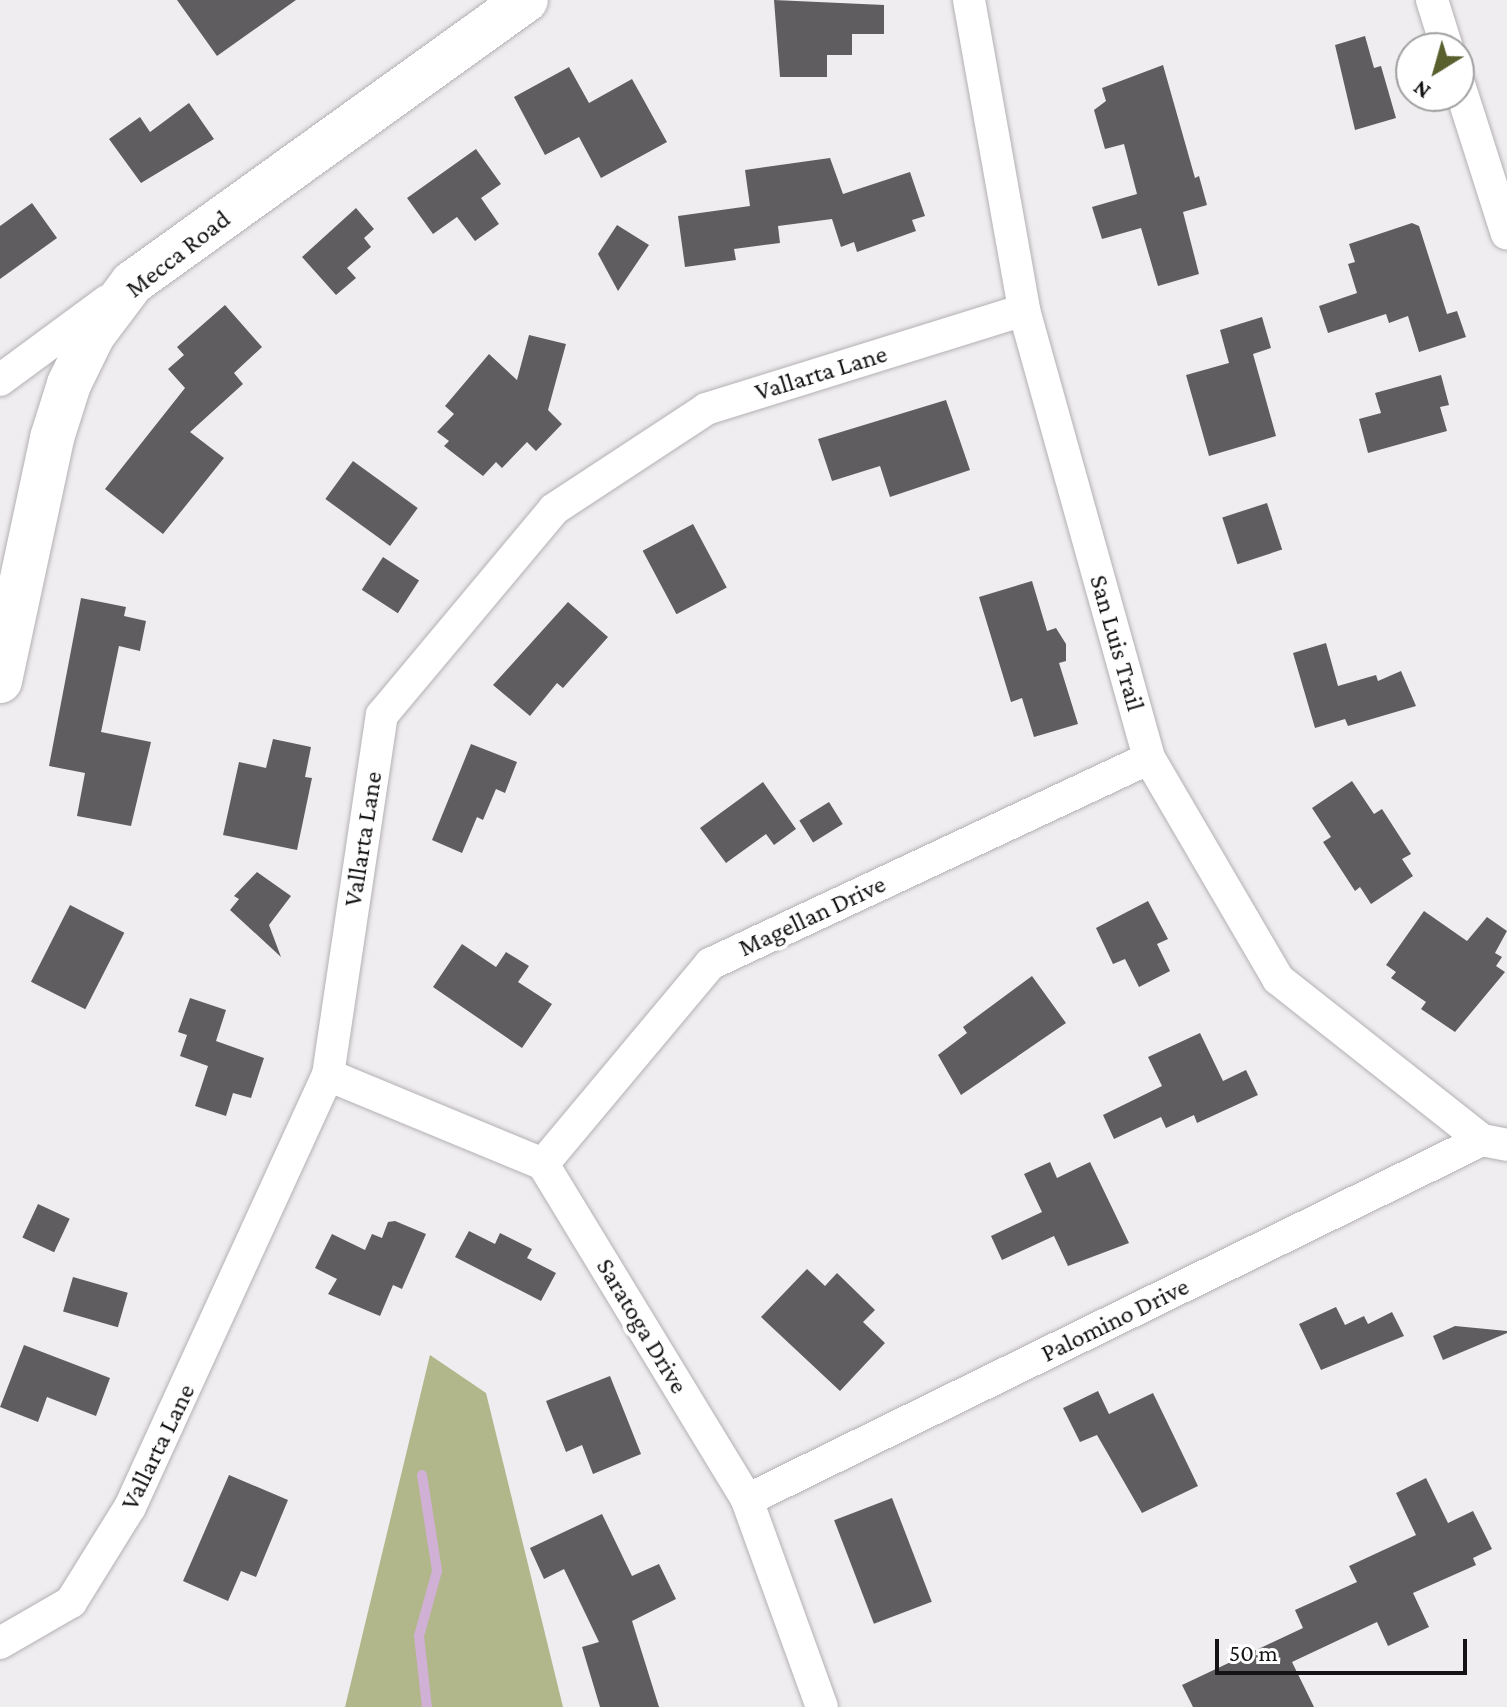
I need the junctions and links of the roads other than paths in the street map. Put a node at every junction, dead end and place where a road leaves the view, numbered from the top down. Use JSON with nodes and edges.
{"nodes":[{"id":1,"x":526,"y":0,"type":"edge"},
{"id":2,"x":969,"y":0,"type":"edge"},
{"id":3,"x":1432,"y":0,"type":"edge"},
{"id":4,"x":1442,"y":32,"type":"edge"},
{"id":5,"x":1468,"y":112,"type":"edge"},
{"id":6,"x":1507,"y":234,"type":"edge"},
{"id":7,"x":132,"y":283,"type":"junction"},
{"id":8,"x":1024,"y":310,"type":"junction"},
{"id":9,"x":0,"y":380,"type":"edge"},
{"id":10,"x":0,"y":681,"type":"edge"},
{"id":11,"x":1149,"y":758,"type":"junction"},
{"id":12,"x":328,"y":1075,"type":"junction"},
{"id":13,"x":1495,"y":1143,"type":"edge"},
{"id":14,"x":543,"y":1164,"type":"junction"},
{"id":15,"x":747,"y":1500,"type":"junction"},
{"id":16,"x":0,"y":1643,"type":"edge"},
{"id":17,"x":822,"y":1707,"type":"edge"}],
"edges":[{"from":1,"to":7,"type":"street","name":"Mecca Road"},
{"from":2,"to":8,"type":"street","name":"San Luis Trail"},
{"from":3,"to":4,"type":"street"},
{"from":5,"to":6,"type":"street"},
{"from":7,"to":9,"type":"street"},
{"from":7,"to":10,"type":"street","name":"Mecca Road"},
{"from":8,"to":11,"type":"street","name":"San Luis Trail"},
{"from":8,"to":12,"type":"street","name":"Vallarta Lane"},
{"from":11,"to":13,"type":"street","name":"San Luis Trail"},
{"from":11,"to":14,"type":"street","name":"Magellan Drive"},
{"from":12,"to":14,"type":"street"},
{"from":12,"to":16,"type":"street","name":"Vallarta Lane"},
{"from":13,"to":15,"type":"street","name":"Palomino Drive"},
{"from":14,"to":15,"type":"street","name":"Saratoga Drive"},
{"from":15,"to":17,"type":"street","name":"Saratoga Drive"}]}
